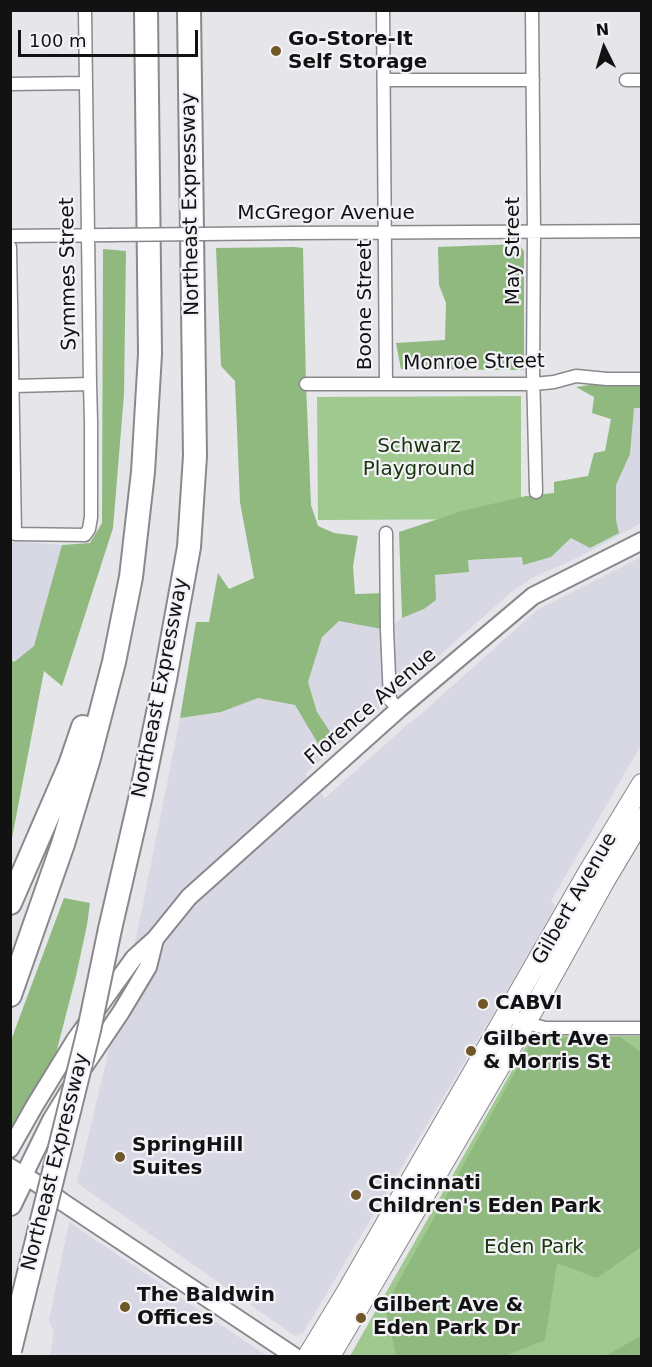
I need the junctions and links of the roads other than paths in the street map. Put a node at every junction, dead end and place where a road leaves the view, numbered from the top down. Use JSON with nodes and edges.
{"nodes":[{"id":1,"x":86,"y":10,"type":"edge"},
{"id":2,"x":146,"y":10,"type":"edge"},
{"id":3,"x":189,"y":10,"type":"edge"},
{"id":4,"x":383,"y":10,"type":"edge"},
{"id":5,"x":532,"y":10,"type":"edge"},
{"id":6,"x":384,"y":80,"type":"junction"},
{"id":7,"x":533,"y":80,"type":"junction"},
{"id":8,"x":626,"y":80,"type":"dead end"},
{"id":9,"x":642,"y":80,"type":"edge"},
{"id":10,"x":85,"y":83,"type":"junction"},
{"id":11,"x":10,"y":84,"type":"edge"},
{"id":12,"x":642,"y":231,"type":"edge"},
{"id":13,"x":534,"y":232,"type":"junction"},
{"id":14,"x":385,"y":233,"type":"junction"},
{"id":15,"x":88,"y":235,"type":"junction"},
{"id":16,"x":10,"y":236,"type":"edge"},
{"id":17,"x":10,"y":247,"type":"edge"},
{"id":18,"x":642,"y":379,"type":"edge"},
{"id":19,"x":90,"y":384,"type":"junction"},
{"id":20,"x":306,"y":384,"type":"dead end"},
{"id":21,"x":386,"y":384,"type":"junction"},
{"id":22,"x":534,"y":384,"type":"junction"},
{"id":23,"x":14,"y":386,"type":"junction"},
{"id":24,"x":536,"y":492,"type":"dead end"},
{"id":25,"x":386,"y":533,"type":"dead end"},
{"id":26,"x":642,"y":541,"type":"edge"},
{"id":27,"x":131,"y":577,"type":"junction"},
{"id":28,"x":399,"y":709,"type":"junction"},
{"id":29,"x":642,"y":784,"type":"edge"},
{"id":30,"x":642,"y":818,"type":"edge"},
{"id":31,"x":10,"y":903,"type":"edge"},
{"id":32,"x":155,"y":939,"type":"junction"},
{"id":33,"x":10,"y":994,"type":"edge"},
{"id":34,"x":516,"y":1019,"type":"junction"},
{"id":35,"x":642,"y":1028,"type":"edge"},
{"id":36,"x":10,"y":1149,"type":"edge"},
{"id":37,"x":17,"y":1171,"type":"edge"},
{"id":38,"x":10,"y":1204,"type":"edge"},
{"id":39,"x":345,"y":1333,"type":"junction"},
{"id":40,"x":10,"y":1350,"type":"edge"},
{"id":41,"x":294,"y":1356,"type":"edge"},
{"id":42,"x":308,"y":1356,"type":"edge"},
{"id":43,"x":330,"y":1356,"type":"edge"},
{"id":44,"x":342,"y":1356,"type":"edge"}],
"edges":[{"from":1,"to":10,"type":"street","name":"Symmes Street"},
{"from":2,"to":27,"type":"highway"},
{"from":3,"to":40,"type":"highway","name":"Northeast Expressway","bridge":true},
{"from":4,"to":6,"type":"street","name":"Boone Street"},
{"from":5,"to":7,"type":"street","name":"May Street"},
{"from":6,"to":7,"type":"street"},
{"from":6,"to":14,"type":"street","name":"Boone Street"},
{"from":7,"to":13,"type":"street","name":"May Street"},
{"from":8,"to":9,"type":"street"},
{"from":10,"to":11,"type":"street"},
{"from":10,"to":15,"type":"street","name":"Symmes Street"},
{"from":12,"to":13,"type":"street","name":"McGregor Avenue"},
{"from":13,"to":14,"type":"street","name":"McGregor Avenue"},
{"from":13,"to":22,"type":"street","name":"May Street"},
{"from":14,"to":15,"type":"street","name":"McGregor Avenue","bridge":true},
{"from":14,"to":21,"type":"street","name":"Boone Street"},
{"from":15,"to":16,"type":"street","name":"McGregor Avenue"},
{"from":15,"to":19,"type":"street","name":"Symmes Street"},
{"from":17,"to":23,"type":"street"},
{"from":18,"to":22,"type":"street","name":"Monroe Street"},
{"from":19,"to":23,"type":"street"},
{"from":19,"to":23,"type":"street","name":"Symmes Street"},
{"from":20,"to":21,"type":"street","name":"Monroe Street"},
{"from":21,"to":22,"type":"street","name":"Monroe Street"},
{"from":22,"to":24,"type":"street","name":"May Street"},
{"from":25,"to":28,"type":"street"},
{"from":26,"to":28,"type":"street","name":"Florence Avenue"},
{"from":27,"to":31,"type":"highway"},
{"from":27,"to":33,"type":"highway"},
{"from":28,"to":32,"type":"street","name":"Florence Avenue"},
{"from":29,"to":34,"type":"main road","name":"Gilbert Avenue"},
{"from":30,"to":34,"type":"main road","name":"Gilbert Avenue"},
{"from":32,"to":36,"type":"street","name":"Florence Avenue"},
{"from":32,"to":37,"type":"street","name":"Florence Avenue"},
{"from":34,"to":35,"type":"street"},
{"from":34,"to":39,"type":"main road","name":"Gilbert Avenue"},
{"from":34,"to":42,"type":"main road","name":"Gilbert Avenue"},
{"from":37,"to":38,"type":"highway"},
{"from":37,"to":41,"type":"street"},
{"from":39,"to":43,"type":"main road","name":"Gilbert Avenue"},
{"from":39,"to":44,"type":"main road"}]}
